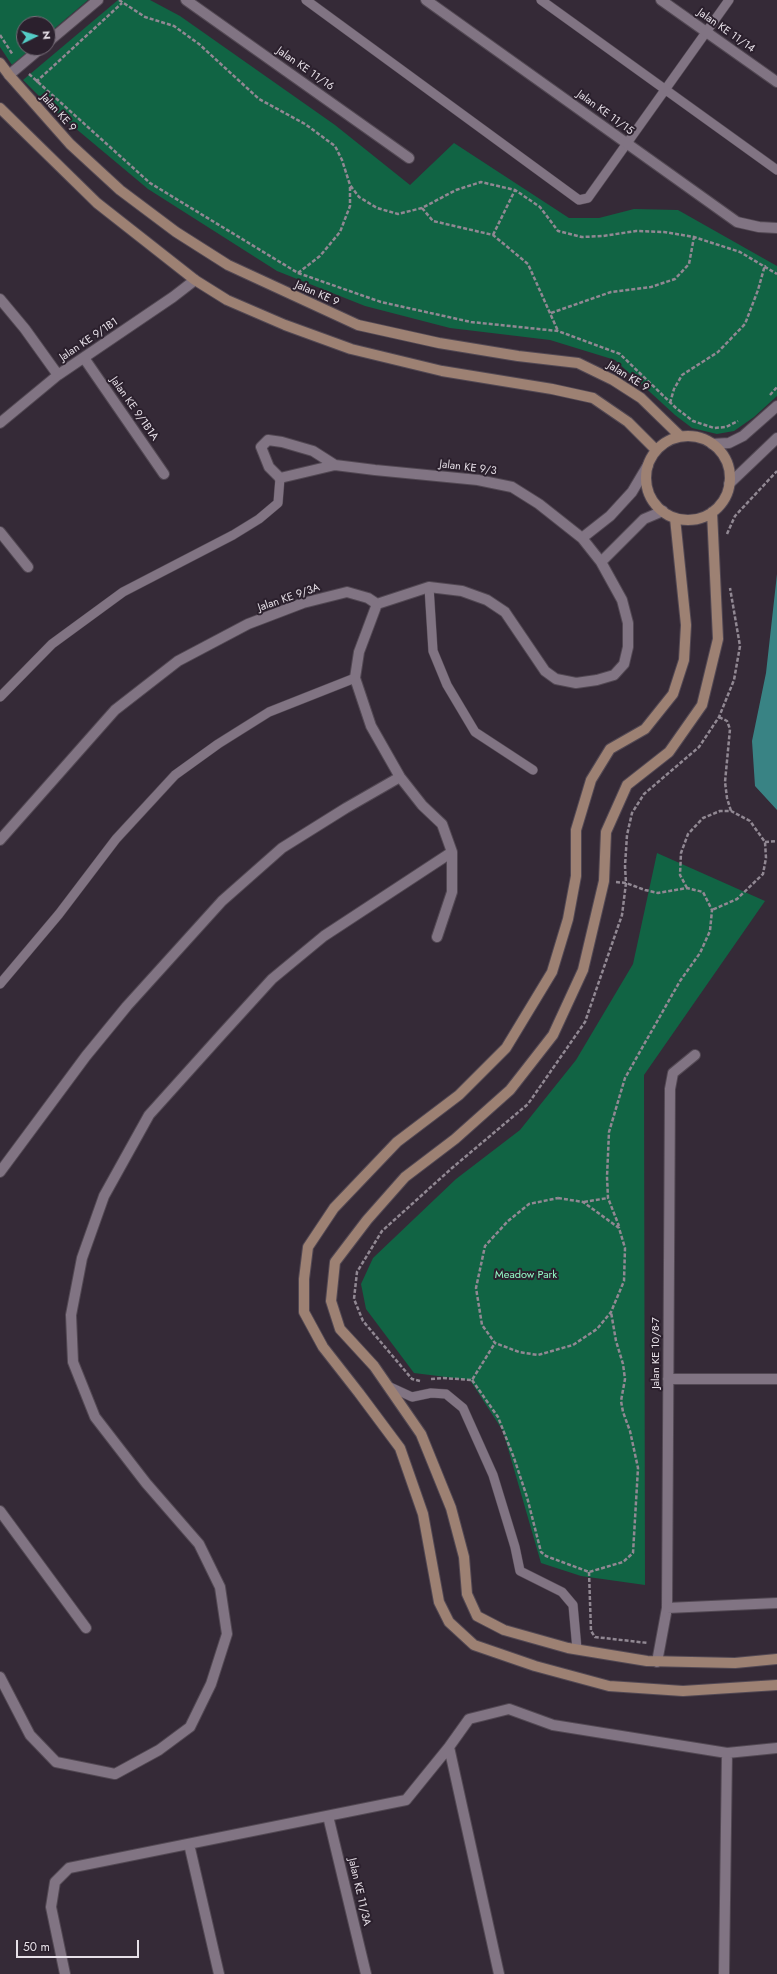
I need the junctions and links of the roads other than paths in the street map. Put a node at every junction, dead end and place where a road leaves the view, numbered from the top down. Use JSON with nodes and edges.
{"nodes":[{"id":1,"x":98,"y":0,"type":"edge"},
{"id":2,"x":186,"y":0,"type":"edge"},
{"id":3,"x":306,"y":0,"type":"edge"},
{"id":4,"x":426,"y":0,"type":"edge"},
{"id":5,"x":542,"y":0,"type":"edge"},
{"id":6,"x":661,"y":0,"type":"edge"},
{"id":7,"x":729,"y":0,"type":"edge"},
{"id":8,"x":706,"y":32,"type":"junction"},
{"id":9,"x":56,"y":35,"type":"edge"},
{"id":10,"x":31,"y":56,"type":"edge"},
{"id":11,"x":0,"y":63,"type":"edge"},
{"id":12,"x":9,"y":75,"type":"junction"},
{"id":13,"x":777,"y":82,"type":"edge"},
{"id":14,"x":666,"y":89,"type":"junction"},
{"id":15,"x":0,"y":108,"type":"edge"},
{"id":16,"x":627,"y":143,"type":"junction"},
{"id":17,"x":409,"y":158,"type":"dead end"},
{"id":18,"x":777,"y":170,"type":"edge"},
{"id":19,"x":777,"y":228,"type":"edge"},
{"id":20,"x":194,"y":280,"type":"junction"},
{"id":21,"x":0,"y":299,"type":"edge"},
{"id":22,"x":84,"y":358,"type":"junction"},
{"id":23,"x":58,"y":375,"type":"junction"},
{"id":24,"x":777,"y":406,"type":"edge"},
{"id":25,"x":0,"y":422,"type":"edge"},
{"id":26,"x":680,"y":436,"type":"junction"},
{"id":27,"x":777,"y":438,"type":"edge"},
{"id":28,"x":712,"y":444,"type":"junction"},
{"id":29,"x":656,"y":450,"type":"junction"},
{"id":30,"x":335,"y":464,"type":"junction"},
{"id":31,"x":648,"y":465,"type":"junction"},
{"id":32,"x":164,"y":474,"type":"dead end"},
{"id":33,"x":280,"y":478,"type":"junction"},
{"id":34,"x":729,"y":484,"type":"junction"},
{"id":35,"x":663,"y":511,"type":"junction"},
{"id":36,"x":712,"y":512,"type":"junction"},
{"id":37,"x":675,"y":518,"type":"junction"},
{"id":38,"x":0,"y":532,"type":"edge"},
{"id":39,"x":582,"y":538,"type":"junction"},
{"id":40,"x":601,"y":562,"type":"junction"},
{"id":41,"x":28,"y":568,"type":"dead end"},
{"id":42,"x":429,"y":587,"type":"junction"},
{"id":43,"x":377,"y":604,"type":"junction"},
{"id":44,"x":355,"y":678,"type":"junction"},
{"id":45,"x":0,"y":697,"type":"edge"},
{"id":46,"x":533,"y":770,"type":"dead end"},
{"id":47,"x":400,"y":777,"type":"junction"},
{"id":48,"x":0,"y":840,"type":"edge"},
{"id":49,"x":452,"y":852,"type":"junction"},
{"id":50,"x":437,"y":938,"type":"dead end"},
{"id":51,"x":0,"y":984,"type":"edge"},
{"id":52,"x":695,"y":1055,"type":"dead end"},
{"id":53,"x":0,"y":1172,"type":"edge"},
{"id":54,"x":668,"y":1379,"type":"junction"},
{"id":55,"x":777,"y":1379,"type":"edge"},
{"id":56,"x":388,"y":1386,"type":"junction"},
{"id":57,"x":0,"y":1511,"type":"edge"},
{"id":58,"x":777,"y":1603,"type":"edge"},
{"id":59,"x":667,"y":1608,"type":"junction"},
{"id":60,"x":86,"y":1628,"type":"dead end"},
{"id":61,"x":577,"y":1649,"type":"junction"},
{"id":62,"x":777,"y":1659,"type":"edge"},
{"id":63,"x":657,"y":1662,"type":"junction"},
{"id":64,"x":0,"y":1677,"type":"edge"},
{"id":65,"x":777,"y":1685,"type":"edge"},
{"id":66,"x":449,"y":1747,"type":"junction"},
{"id":67,"x":777,"y":1748,"type":"edge"},
{"id":68,"x":727,"y":1753,"type":"junction"},
{"id":69,"x":328,"y":1816,"type":"junction"},
{"id":70,"x":189,"y":1844,"type":"junction"},
{"id":71,"x":65,"y":1974,"type":"edge"},
{"id":72,"x":219,"y":1974,"type":"edge"},
{"id":73,"x":366,"y":1974,"type":"edge"},
{"id":74,"x":499,"y":1974,"type":"edge"},
{"id":75,"x":724,"y":1974,"type":"edge"}],
"edges":[{"from":1,"to":9,"type":"street"},
{"from":2,"to":17,"type":"street","name":"Jalan KE 11/16"},
{"from":3,"to":16,"type":"lane"},
{"from":4,"to":16,"type":"street","name":"Jalan KE 11/15"},
{"from":5,"to":14,"type":"lane"},
{"from":6,"to":8,"type":"street","name":"Jalan KE 11/14"},
{"from":7,"to":8,"type":"lane"},
{"from":8,"to":13,"type":"street","name":"Jalan KE 11/14"},
{"from":8,"to":14,"type":"lane"},
{"from":10,"to":12,"type":"street"},
{"from":11,"to":12,"type":"street","name":"Jalan KE 9"},
{"from":12,"to":26,"type":"street","name":"Jalan KE 9"},
{"from":14,"to":16,"type":"lane"},
{"from":14,"to":18,"type":"lane"},
{"from":15,"to":20,"type":"street"},
{"from":16,"to":19,"type":"street","name":"Jalan KE 11/15"},
{"from":20,"to":22,"type":"street","name":"Jalan KE 9/1B1"},
{"from":20,"to":29,"type":"street"},
{"from":21,"to":23,"type":"street"},
{"from":22,"to":23,"type":"street","name":"Jalan KE 9/1B1"},
{"from":22,"to":32,"type":"street","name":"Jalan KE 9/1B1A"},
{"from":23,"to":25,"type":"street","name":"Jalan KE 9/1B1"},
{"from":24,"to":28,"type":"street"},
{"from":26,"to":28,"type":"street"},
{"from":26,"to":29,"type":"street"},
{"from":27,"to":34,"type":"street"},
{"from":28,"to":34,"type":"street"},
{"from":29,"to":31,"type":"street"},
{"from":30,"to":33,"type":"street","name":"Jalan KE 9/3"},
{"from":30,"to":33,"type":"street","name":"Jalan KE 9/3"},
{"from":30,"to":39,"type":"street","name":"Jalan KE 9/3"},
{"from":31,"to":35,"type":"street"},
{"from":31,"to":39,"type":"street"},
{"from":33,"to":45,"type":"lane"},
{"from":34,"to":36,"type":"street"},
{"from":35,"to":37,"type":"street"},
{"from":35,"to":40,"type":"street"},
{"from":36,"to":37,"type":"street"},
{"from":36,"to":56,"type":"street"},
{"from":37,"to":65,"type":"street"},
{"from":38,"to":41,"type":"street"},
{"from":39,"to":40,"type":"street"},
{"from":40,"to":42,"type":"street"},
{"from":42,"to":43,"type":"street"},
{"from":42,"to":46,"type":"lane"},
{"from":43,"to":44,"type":"street"},
{"from":43,"to":48,"type":"street","name":"Jalan KE 9/3A"},
{"from":44,"to":47,"type":"street"},
{"from":44,"to":51,"type":"lane"},
{"from":47,"to":49,"type":"street"},
{"from":47,"to":53,"type":"street"},
{"from":49,"to":50,"type":"street"},
{"from":49,"to":64,"type":"street"},
{"from":52,"to":54,"type":"street","name":"Jalan KE 10/8-7"},
{"from":54,"to":55,"type":"street"},
{"from":54,"to":59,"type":"street","name":"Jalan KE 10/8-7"},
{"from":56,"to":61,"type":"street"},
{"from":56,"to":61,"type":"lane"},
{"from":57,"to":60,"type":"street"},
{"from":58,"to":59,"type":"street"},
{"from":59,"to":63,"type":"street","name":"Jalan KE 10/8-7"},
{"from":61,"to":63,"type":"street"},
{"from":62,"to":63,"type":"street"},
{"from":66,"to":68,"type":"street"},
{"from":66,"to":69,"type":"street"},
{"from":66,"to":74,"type":"street"},
{"from":67,"to":68,"type":"street"},
{"from":68,"to":75,"type":"street"},
{"from":69,"to":70,"type":"street"},
{"from":69,"to":73,"type":"street","name":"Jalan KE 11/3A"},
{"from":70,"to":71,"type":"street"},
{"from":70,"to":72,"type":"street"}]}
